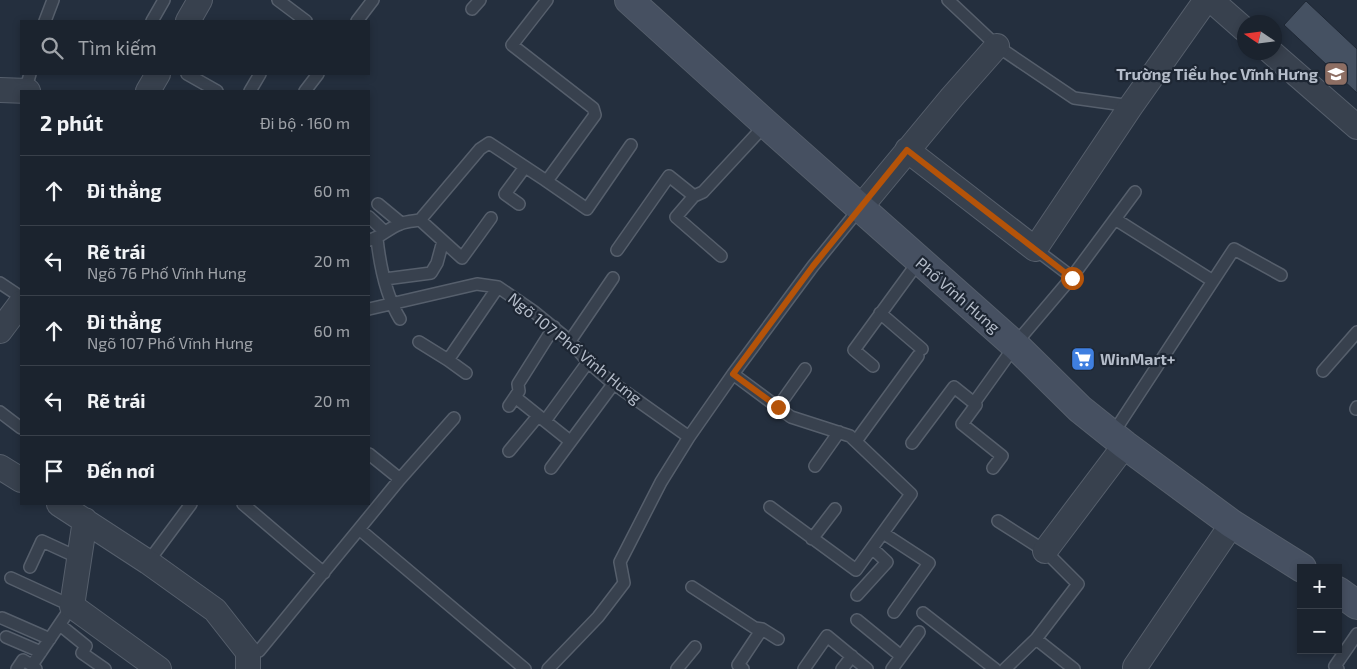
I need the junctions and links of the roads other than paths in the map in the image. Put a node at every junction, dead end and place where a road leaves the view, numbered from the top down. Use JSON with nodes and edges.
{"nodes":[{"id":1,"x":53,"y":0,"type":"edge"},
{"id":2,"x":164,"y":0,"type":"edge"},
{"id":3,"x":200,"y":0,"type":"edge"},
{"id":4,"x":278,"y":0,"type":"edge"},
{"id":5,"x":373,"y":0,"type":"edge"},
{"id":6,"x":480,"y":0,"type":"edge"},
{"id":7,"x":547,"y":0,"type":"edge"},
{"id":8,"x":630,"y":0,"type":"edge"},
{"id":9,"x":948,"y":0,"type":"edge"},
{"id":10,"x":1206,"y":0,"type":"edge"},
{"id":11,"x":1211,"y":0,"type":"edge"},
{"id":12,"x":472,"y":9,"type":"dead end"},
{"id":13,"x":294,"y":17,"type":"edge"},
{"id":14,"x":45,"y":20,"type":"edge"},
{"id":15,"x":153,"y":20,"type":"edge"},
{"id":16,"x":189,"y":20,"type":"edge"},
{"id":17,"x":358,"y":20,"type":"edge"},
{"id":18,"x":1237,"y":23,"type":"edge"},
{"id":19,"x":998,"y":46,"type":"junction"},
{"id":20,"x":1280,"y":60,"type":"edge"},
{"id":21,"x":30,"y":75,"type":"edge"},
{"id":22,"x":157,"y":75,"type":"edge"},
{"id":23,"x":188,"y":75,"type":"edge"},
{"id":24,"x":259,"y":75,"type":"edge"},
{"id":25,"x":317,"y":75,"type":"edge"},
{"id":26,"x":0,"y":90,"type":"edge"},
{"id":27,"x":27,"y":90,"type":"edge"},
{"id":28,"x":149,"y":90,"type":"edge"},
{"id":29,"x":215,"y":90,"type":"edge"},
{"id":30,"x":251,"y":90,"type":"edge"},
{"id":31,"x":306,"y":90,"type":"edge"},
{"id":32,"x":20,"y":91,"type":"edge"},
{"id":33,"x":1131,"y":106,"type":"junction"},
{"id":34,"x":766,"y":124,"type":"junction"},
{"id":35,"x":1357,"y":127,"type":"edge"},
{"id":36,"x":631,"y":145,"type":"dead end"},
{"id":37,"x":907,"y":150,"type":"junction"},
{"id":38,"x":525,"y":167,"type":"junction"},
{"id":39,"x":545,"y":180,"type":"junction"},
{"id":40,"x":1135,"y":192,"type":"dead end"},
{"id":41,"x":694,"y":196,"type":"junction"},
{"id":42,"x":378,"y":204,"type":"dead end"},
{"id":43,"x":519,"y":204,"type":"dead end"},
{"id":44,"x":860,"y":208,"type":"junction"},
{"id":45,"x":491,"y":218,"type":"dead end"},
{"id":46,"x":1115,"y":219,"type":"junction"},
{"id":47,"x":370,"y":220,"type":"edge"},
{"id":48,"x":420,"y":220,"type":"junction"},
{"id":49,"x":401,"y":223,"type":"junction"},
{"id":50,"x":377,"y":237,"type":"edge"},
{"id":51,"x":443,"y":241,"type":"junction"},
{"id":52,"x":1035,"y":249,"type":"junction"},
{"id":53,"x":617,"y":250,"type":"dead end"},
{"id":54,"x":721,"y":256,"type":"dead end"},
{"id":55,"x":919,"y":261,"type":"junction"},
{"id":56,"x":1281,"y":275,"type":"dead end"},
{"id":57,"x":385,"y":278,"type":"junction"},
{"id":58,"x":614,"y":278,"type":"dead end"},
{"id":59,"x":1072,"y":278,"type":"junction"},
{"id":60,"x":1213,"y":281,"type":"junction"},
{"id":61,"x":0,"y":282,"type":"edge"},
{"id":62,"x":498,"y":287,"type":"junction"},
{"id":63,"x":20,"y":302,"type":"edge"},
{"id":64,"x":20,"y":304,"type":"edge"},
{"id":65,"x":391,"y":304,"type":"junction"},
{"id":66,"x":370,"y":309,"type":"edge"},
{"id":67,"x":880,"y":313,"type":"junction"},
{"id":68,"x":400,"y":319,"type":"dead end"},
{"id":69,"x":554,"y":328,"type":"junction"},
{"id":70,"x":0,"y":331,"type":"edge"},
{"id":71,"x":1357,"y":332,"type":"edge"},
{"id":72,"x":570,"y":341,"type":"junction"},
{"id":73,"x":420,"y":342,"type":"dead end"},
{"id":74,"x":1016,"y":346,"type":"junction"},
{"id":75,"x":448,"y":360,"type":"junction"},
{"id":76,"x":588,"y":362,"type":"junction"},
{"id":77,"x":873,"y":366,"type":"dead end"},
{"id":78,"x":805,"y":369,"type":"dead end"},
{"id":79,"x":1323,"y":371,"type":"dead end"},
{"id":80,"x":466,"y":373,"type":"dead end"},
{"id":81,"x":733,"y":374,"type":"junction"},
{"id":82,"x":614,"y":383,"type":"junction"},
{"id":83,"x":974,"y":403,"type":"junction"},
{"id":84,"x":778,"y":407,"type":"junction"},
{"id":85,"x":0,"y":412,"type":"edge"},
{"id":86,"x":454,"y":418,"type":"dead end"},
{"id":87,"x":541,"y":418,"type":"junction"},
{"id":88,"x":20,"y":427,"type":"edge"},
{"id":89,"x":839,"y":432,"type":"junction"},
{"id":90,"x":689,"y":437,"type":"junction"},
{"id":91,"x":1118,"y":440,"type":"junction"},
{"id":92,"x":570,"y":441,"type":"junction"},
{"id":93,"x":856,"y":441,"type":"junction"},
{"id":94,"x":912,"y":443,"type":"dead end"},
{"id":95,"x":509,"y":451,"type":"dead end"},
{"id":96,"x":370,"y":455,"type":"edge"},
{"id":97,"x":815,"y":466,"type":"dead end"},
{"id":98,"x":0,"y":467,"type":"edge"},
{"id":99,"x":551,"y":468,"type":"dead end"},
{"id":100,"x":992,"y":468,"type":"dead end"},
{"id":101,"x":20,"y":479,"type":"edge"},
{"id":102,"x":400,"y":479,"type":"junction"},
{"id":103,"x":190,"y":505,"type":"edge"},
{"id":104,"x":244,"y":505,"type":"edge"},
{"id":105,"x":770,"y":507,"type":"dead end"},
{"id":106,"x":835,"y":509,"type":"dead end"},
{"id":107,"x":75,"y":510,"type":"edge"},
{"id":108,"x":998,"y":522,"type":"dead end"},
{"id":109,"x":1232,"y":524,"type":"junction"},
{"id":110,"x":359,"y":530,"type":"junction"},
{"id":111,"x":883,"y":532,"type":"junction"},
{"id":112,"x":812,"y":539,"type":"junction"},
{"id":113,"x":872,"y":548,"type":"junction"},
{"id":114,"x":1045,"y":551,"type":"junction"},
{"id":115,"x":79,"y":558,"type":"junction"},
{"id":116,"x":148,"y":562,"type":"junction"},
{"id":117,"x":1297,"y":565,"type":"edge"},
{"id":118,"x":30,"y":567,"type":"dead end"},
{"id":119,"x":856,"y":570,"type":"junction"},
{"id":120,"x":324,"y":572,"type":"junction"},
{"id":121,"x":11,"y":578,"type":"dead end"},
{"id":122,"x":870,"y":583,"type":"junction"},
{"id":123,"x":692,"y":587,"type":"dead end"},
{"id":124,"x":1342,"y":594,"type":"edge"},
{"id":125,"x":857,"y":595,"type":"dead end"},
{"id":126,"x":1357,"y":605,"type":"edge"},
{"id":127,"x":894,"y":612,"type":"dead end"},
{"id":128,"x":923,"y":613,"type":"dead end"},
{"id":129,"x":66,"y":615,"type":"junction"},
{"id":130,"x":2,"y":618,"type":"dead end"},
{"id":131,"x":857,"y":620,"type":"dead end"},
{"id":132,"x":762,"y":629,"type":"junction"},
{"id":133,"x":919,"y":632,"type":"dead end"},
{"id":134,"x":1357,"y":634,"type":"edge"},
{"id":135,"x":6,"y":637,"type":"dead end"},
{"id":136,"x":50,"y":639,"type":"junction"},
{"id":137,"x":778,"y":639,"type":"dead end"},
{"id":138,"x":1036,"y":639,"type":"junction"},
{"id":139,"x":695,"y":646,"type":"dead end"},
{"id":140,"x":41,"y":652,"type":"junction"},
{"id":141,"x":852,"y":656,"type":"junction"},
{"id":142,"x":901,"y":656,"type":"junction"},
{"id":143,"x":248,"y":661,"type":"edge"},
{"id":144,"x":1333,"y":665,"type":"edge"},
{"id":145,"x":34,"y":667,"type":"edge"},
{"id":146,"x":1136,"y":668,"type":"edge"},
{"id":147,"x":17,"y":669,"type":"edge"},
{"id":148,"x":105,"y":669,"type":"edge"},
{"id":149,"x":159,"y":669,"type":"edge"},
{"id":150,"x":525,"y":669,"type":"edge"},
{"id":151,"x":548,"y":669,"type":"edge"},
{"id":152,"x":677,"y":669,"type":"edge"},
{"id":153,"x":742,"y":669,"type":"edge"},
{"id":154,"x":804,"y":669,"type":"edge"},
{"id":155,"x":842,"y":669,"type":"edge"},
{"id":156,"x":867,"y":669,"type":"edge"},
{"id":157,"x":892,"y":669,"type":"edge"},
{"id":158,"x":995,"y":669,"type":"edge"},
{"id":159,"x":1005,"y":669,"type":"edge"},
{"id":160,"x":1074,"y":669,"type":"edge"}],
"edges":[{"from":1,"to":14,"type":"lane"},
{"from":2,"to":15,"type":"lane"},
{"from":3,"to":16,"type":"street"},
{"from":4,"to":13,"type":"lane"},
{"from":5,"to":17,"type":"lane"},
{"from":6,"to":12,"type":"lane"},
{"from":7,"to":39,"type":"lane"},
{"from":8,"to":34,"type":"main road","name":"Phố Vĩnh Hưng"},
{"from":9,"to":19,"type":"lane"},
{"from":10,"to":33,"type":"street"},
{"from":11,"to":18,"type":"street"},
{"from":19,"to":33,"type":"lane"},
{"from":19,"to":37,"type":"street"},
{"from":20,"to":35,"type":"street"},
{"from":21,"to":27,"type":"lane"},
{"from":22,"to":28,"type":"street"},
{"from":23,"to":29,"type":"lane"},
{"from":24,"to":30,"type":"lane"},
{"from":25,"to":31,"type":"lane"},
{"from":26,"to":32,"type":"street"},
{"from":33,"to":52,"type":"street"},
{"from":34,"to":41,"type":"lane"},
{"from":34,"to":44,"type":"main road","name":"Phố Vĩnh Hưng"},
{"from":36,"to":39,"type":"lane"},
{"from":37,"to":44,"type":"street"},
{"from":37,"to":52,"type":"street"},
{"from":38,"to":39,"type":"lane"},
{"from":38,"to":43,"type":"lane"},
{"from":38,"to":48,"type":"lane"},
{"from":40,"to":46,"type":"lane"},
{"from":41,"to":53,"type":"lane"},
{"from":41,"to":54,"type":"lane"},
{"from":42,"to":49,"type":"lane"},
{"from":44,"to":55,"type":"main road","name":"Phố Vĩnh Hưng"},
{"from":44,"to":81,"type":"lane"},
{"from":45,"to":51,"type":"lane"},
{"from":46,"to":59,"type":"lane"},
{"from":46,"to":60,"type":"lane"},
{"from":47,"to":50,"type":"lane"},
{"from":48,"to":49,"type":"lane"},
{"from":48,"to":51,"type":"lane"},
{"from":49,"to":50,"type":"lane"},
{"from":50,"to":57,"type":"lane"},
{"from":51,"to":57,"type":"lane"},
{"from":52,"to":59,"type":"lane"},
{"from":55,"to":67,"type":"lane"},
{"from":55,"to":74,"type":"main road","name":"Phố Vĩnh Hưng"},
{"from":56,"to":60,"type":"lane"},
{"from":57,"to":65,"type":"lane"},
{"from":58,"to":72,"type":"lane"},
{"from":59,"to":74,"type":"lane"},
{"from":60,"to":91,"type":"lane"},
{"from":61,"to":63,"type":"lane"},
{"from":62,"to":65,"type":"lane"},
{"from":62,"to":69,"type":"lane","name":"Ngõ 107 Phố Vĩnh Hưng"},
{"from":62,"to":75,"type":"lane","name":"Ngõ 107 Phố Vĩnh Hưng"},
{"from":64,"to":70,"type":"street"},
{"from":65,"to":66,"type":"lane"},
{"from":65,"to":68,"type":"lane"},
{"from":67,"to":77,"type":"lane"},
{"from":67,"to":93,"type":"lane"},
{"from":69,"to":72,"type":"lane","name":"Ngõ 107 Phố Vĩnh Hưng"},
{"from":69,"to":87,"type":"lane"},
{"from":71,"to":79,"type":"lane"},
{"from":72,"to":76,"type":"lane","name":"Ngõ 107 Phố Vĩnh Hưng"},
{"from":73,"to":75,"type":"lane"},
{"from":74,"to":83,"type":"lane"},
{"from":74,"to":91,"type":"main road","name":"Phố Vĩnh Hưng"},
{"from":75,"to":80,"type":"lane"},
{"from":76,"to":82,"type":"lane","name":"Ngõ 107 Phố Vĩnh Hưng"},
{"from":76,"to":87,"type":"lane"},
{"from":78,"to":84,"type":"lane"},
{"from":81,"to":84,"type":"lane"},
{"from":81,"to":90,"type":"lane"},
{"from":82,"to":90,"type":"lane","name":"Ngõ 107 Phố Vĩnh Hưng"},
{"from":82,"to":92,"type":"lane"},
{"from":83,"to":94,"type":"lane"},
{"from":83,"to":100,"type":"lane"},
{"from":84,"to":89,"type":"lane"},
{"from":85,"to":88,"type":"lane"},
{"from":86,"to":102,"type":"lane"},
{"from":87,"to":92,"type":"lane"},
{"from":87,"to":95,"type":"lane"},
{"from":89,"to":93,"type":"lane"},
{"from":89,"to":97,"type":"lane"},
{"from":90,"to":151,"type":"lane"},
{"from":91,"to":109,"type":"main road","name":"Phố Vĩnh Hưng"},
{"from":91,"to":114,"type":"street"},
{"from":92,"to":99,"type":"lane"},
{"from":93,"to":111,"type":"lane"},
{"from":96,"to":102,"type":"lane"},
{"from":98,"to":101,"type":"street"},
{"from":102,"to":110,"type":"lane"},
{"from":103,"to":116,"type":"lane"},
{"from":104,"to":120,"type":"lane"},
{"from":105,"to":112,"type":"lane"},
{"from":106,"to":112,"type":"lane"},
{"from":107,"to":115,"type":"street"},
{"from":107,"to":116,"type":"street"},
{"from":108,"to":114,"type":"lane"},
{"from":109,"to":117,"type":"main road","name":"Phố Vĩnh Hưng"},
{"from":109,"to":146,"type":"street"},
{"from":110,"to":120,"type":"lane"},
{"from":110,"to":150,"type":"lane"},
{"from":111,"to":113,"type":"lane"},
{"from":111,"to":127,"type":"lane"},
{"from":112,"to":119,"type":"lane"},
{"from":113,"to":119,"type":"lane"},
{"from":113,"to":122,"type":"lane"},
{"from":114,"to":138,"type":"lane"},
{"from":115,"to":118,"type":"lane"},
{"from":115,"to":129,"type":"street"},
{"from":116,"to":143,"type":"street"},
{"from":119,"to":122,"type":"lane"},
{"from":120,"to":143,"type":"lane"},
{"from":121,"to":129,"type":"lane"},
{"from":122,"to":125,"type":"lane"},
{"from":123,"to":132,"type":"lane"},
{"from":124,"to":126,"type":"main road"},
{"from":128,"to":158,"type":"lane"},
{"from":129,"to":136,"type":"lane"},
{"from":129,"to":148,"type":"lane"},
{"from":129,"to":149,"type":"street"},
{"from":130,"to":136,"type":"lane"},
{"from":131,"to":142,"type":"lane"},
{"from":132,"to":137,"type":"lane"},
{"from":132,"to":153,"type":"lane"},
{"from":133,"to":142,"type":"lane"},
{"from":134,"to":144,"type":"lane"},
{"from":135,"to":140,"type":"lane"},
{"from":136,"to":140,"type":"lane"},
{"from":138,"to":159,"type":"lane"},
{"from":138,"to":160,"type":"lane"},
{"from":139,"to":152,"type":"lane"},
{"from":140,"to":145,"type":"lane"},
{"from":141,"to":154,"type":"lane"},
{"from":141,"to":155,"type":"lane"},
{"from":141,"to":156,"type":"lane"},
{"from":142,"to":157,"type":"lane"},
{"from":145,"to":147,"type":"lane"}]}
